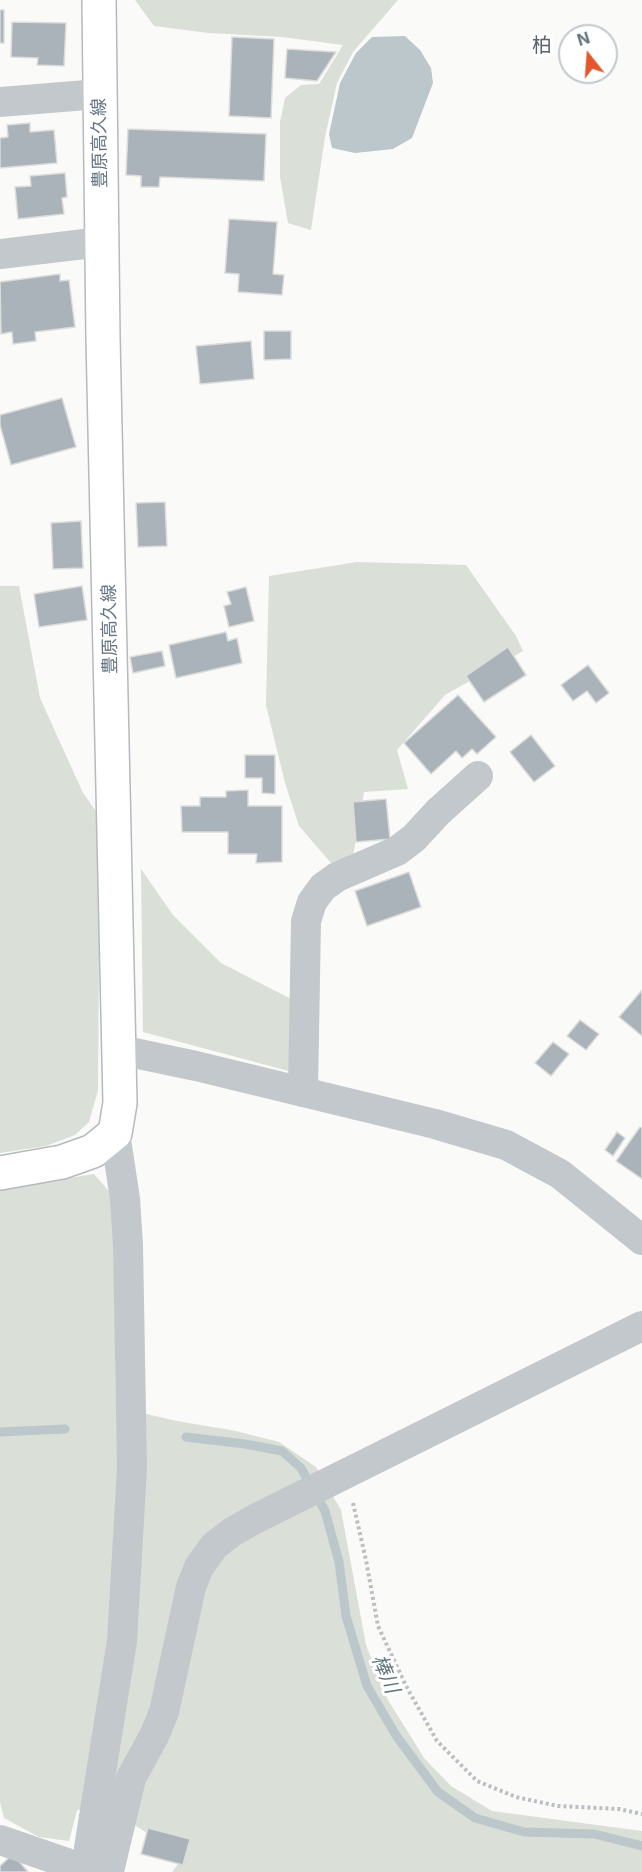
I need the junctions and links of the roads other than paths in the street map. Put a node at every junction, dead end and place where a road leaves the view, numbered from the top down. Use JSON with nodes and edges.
{"nodes":[{"id":1,"x":99,"y":0,"type":"edge"},
{"id":2,"x":99,"y":94,"type":"junction"},
{"id":3,"x":0,"y":102,"type":"edge"},
{"id":4,"x":102,"y":242,"type":"junction"},
{"id":5,"x":0,"y":255,"type":"edge"},
{"id":6,"x":478,"y":776,"type":"dead end"},
{"id":7,"x":120,"y":1050,"type":"junction"},
{"id":8,"x":303,"y":1092,"type":"junction"},
{"id":9,"x":116,"y":1133,"type":"junction"},
{"id":10,"x":0,"y":1173,"type":"edge"},
{"id":11,"x":642,"y":1240,"type":"edge"},
{"id":12,"x":642,"y":1326,"type":"edge"},
{"id":13,"x":0,"y":1840,"type":"edge"},
{"id":14,"x":100,"y":1868,"type":"edge"}],
"edges":[{"from":1,"to":2,"type":"main road","name":"豊原高久線"},
{"from":2,"to":3,"type":"street"},
{"from":2,"to":4,"type":"main road","name":"豊原高久線"},
{"from":4,"to":5,"type":"street"},
{"from":4,"to":7,"type":"main road","name":"豊原高久線"},
{"from":6,"to":8,"type":"street"},
{"from":7,"to":8,"type":"street"},
{"from":7,"to":9,"type":"main road","name":"豊原高久線"},
{"from":8,"to":11,"type":"street"},
{"from":9,"to":10,"type":"main road"},
{"from":9,"to":14,"type":"street"},
{"from":12,"to":14,"type":"street"},
{"from":13,"to":14,"type":"street"}]}
